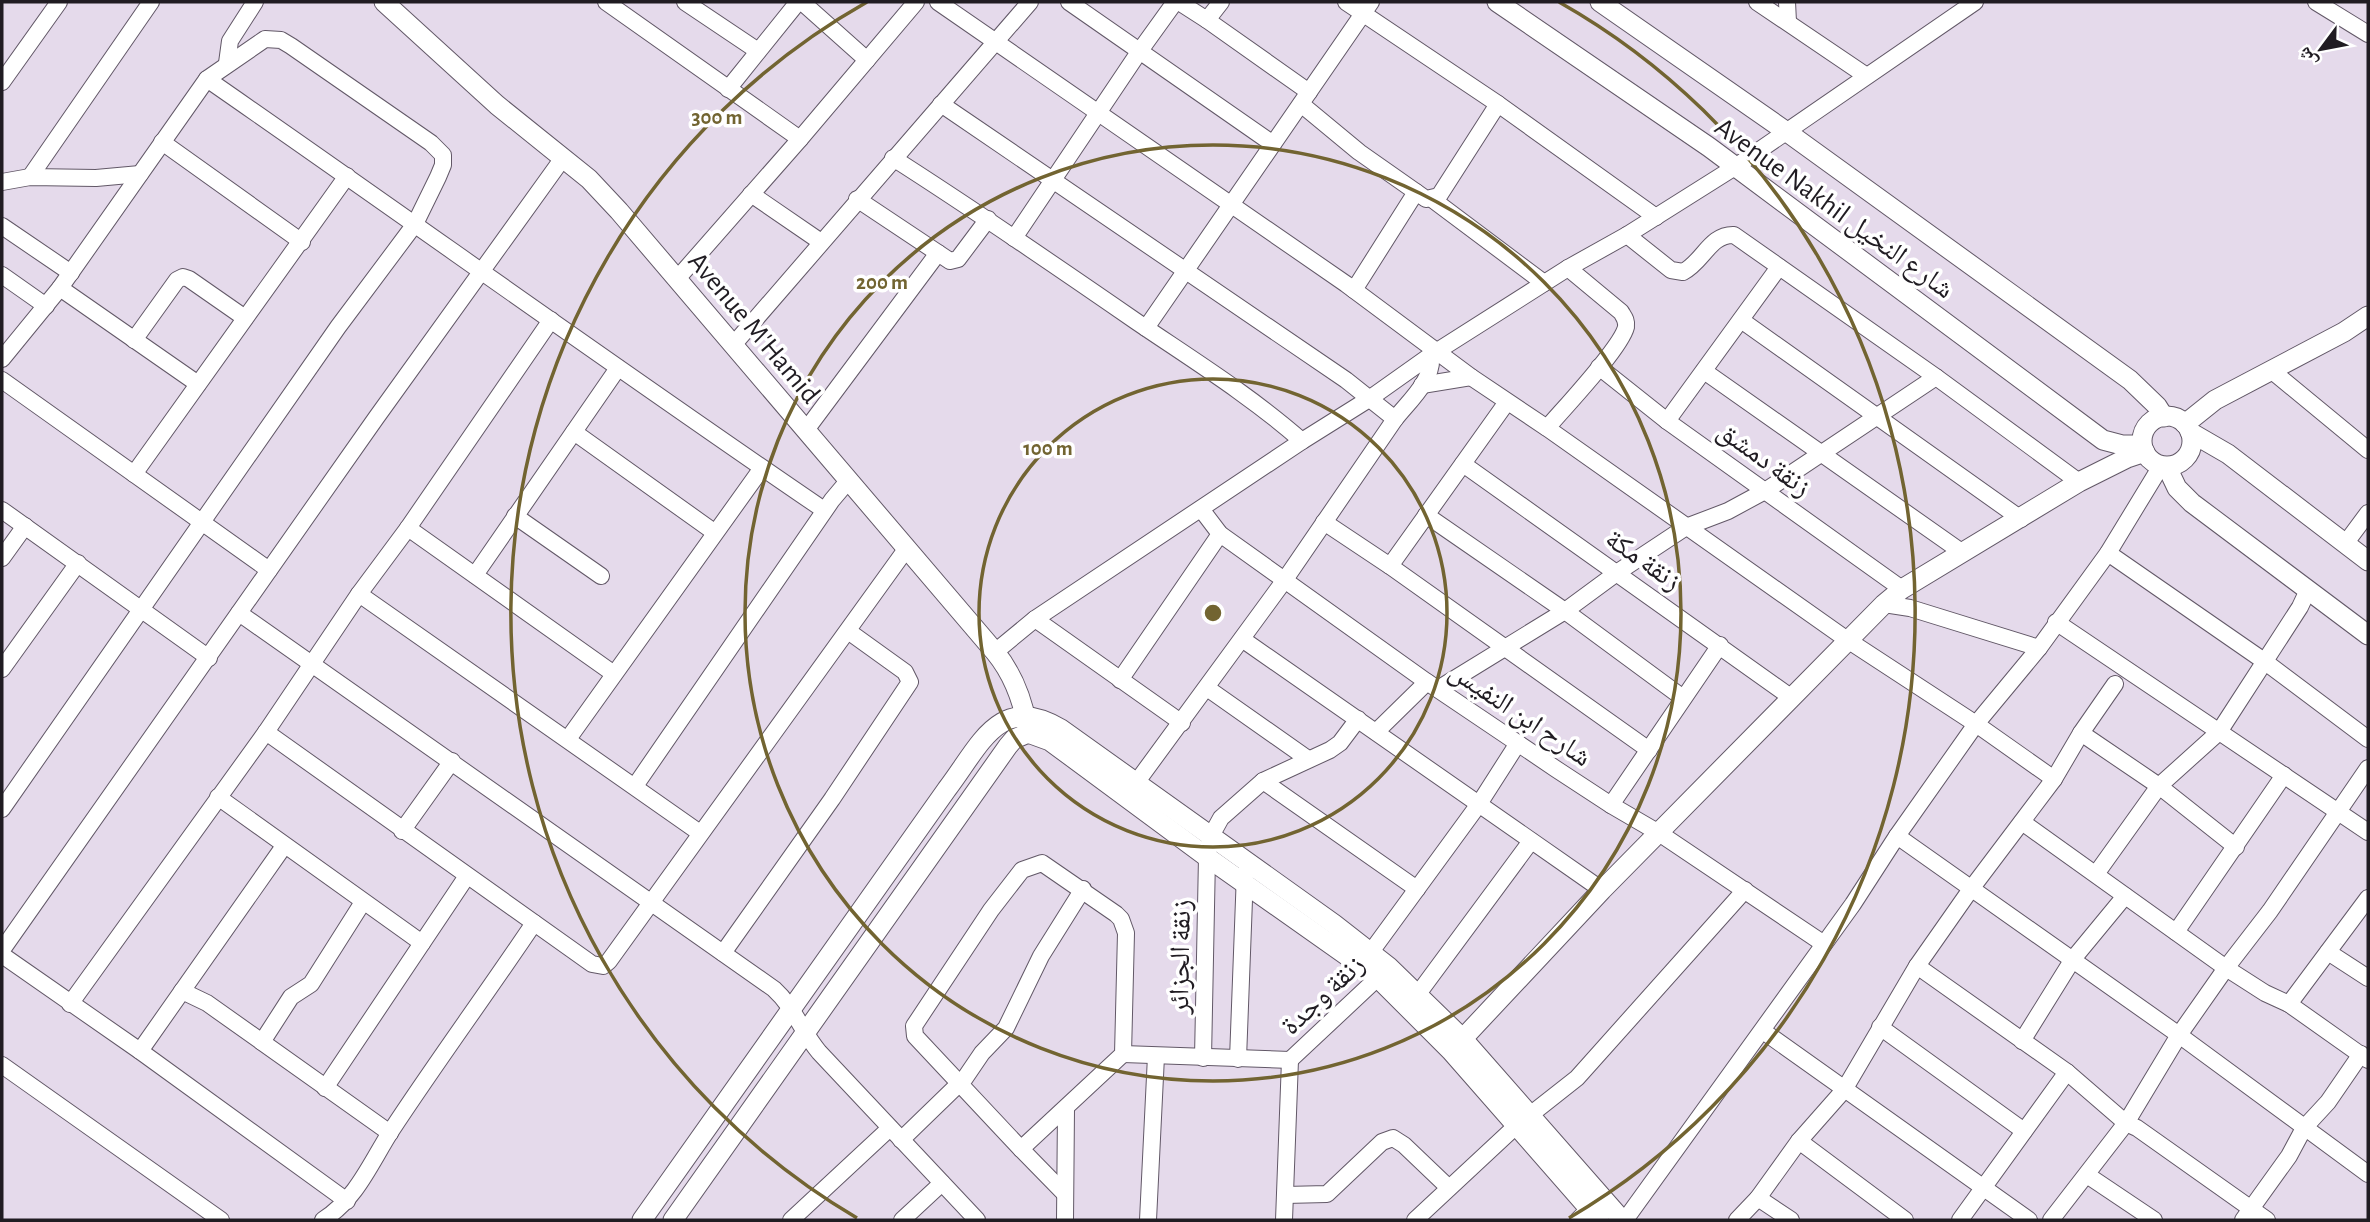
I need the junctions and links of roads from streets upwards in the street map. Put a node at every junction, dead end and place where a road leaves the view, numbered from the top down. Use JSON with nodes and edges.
{"nodes":[{"id":1,"x":151,"y":2,"type":"edge"},
{"id":2,"x":255,"y":2,"type":"edge"},
{"id":3,"x":606,"y":2,"type":"edge"},
{"id":4,"x":685,"y":2,"type":"edge"},
{"id":5,"x":800,"y":2,"type":"edge"},
{"id":6,"x":916,"y":2,"type":"edge"},
{"id":7,"x":938,"y":2,"type":"edge"},
{"id":8,"x":1030,"y":2,"type":"edge"},
{"id":9,"x":1069,"y":2,"type":"edge"},
{"id":10,"x":1177,"y":2,"type":"edge"},
{"id":11,"x":1221,"y":2,"type":"edge"},
{"id":12,"x":1346,"y":2,"type":"edge"},
{"id":13,"x":1497,"y":2,"type":"edge"},
{"id":14,"x":1600,"y":2,"type":"edge"},
{"id":15,"x":1757,"y":2,"type":"edge"},
{"id":16,"x":1787,"y":2,"type":"edge"},
{"id":17,"x":1975,"y":2,"type":"edge"},
{"id":18,"x":2316,"y":2,"type":"edge"},
{"id":19,"x":388,"y":3,"type":"edge"},
{"id":20,"x":50,"y":5,"type":"edge"},
{"id":21,"x":1367,"y":7,"type":"edge"},
{"id":22,"x":1208,"y":20,"type":"junction"},
{"id":23,"x":1788,"y":22,"type":"junction"},
{"id":24,"x":2365,"y":27,"type":"edge"},
{"id":25,"x":995,"y":41,"type":"junction"},
{"id":26,"x":758,"y":51,"type":"junction"},
{"id":27,"x":1139,"y":52,"type":"junction"},
{"id":28,"x":867,"y":61,"type":"junction"},
{"id":29,"x":227,"y":63,"type":"junction"},
{"id":30,"x":1865,"y":75,"type":"junction"},
{"id":31,"x":3,"y":76,"type":"edge"},
{"id":32,"x":207,"y":79,"type":"junction"},
{"id":33,"x":728,"y":89,"type":"junction"},
{"id":34,"x":1305,"y":98,"type":"junction"},
{"id":35,"x":941,"y":104,"type":"junction"},
{"id":36,"x":1498,"y":104,"type":"junction"},
{"id":37,"x":1099,"y":113,"type":"junction"},
{"id":38,"x":1787,"y":132,"type":"junction"},
{"id":39,"x":800,"y":139,"type":"junction"},
{"id":40,"x":162,"y":142,"type":"junction"},
{"id":41,"x":1273,"y":144,"type":"junction"},
{"id":42,"x":562,"y":158,"type":"junction"},
{"id":43,"x":893,"y":158,"type":"junction"},
{"id":44,"x":1735,"y":167,"type":"junction"},
{"id":45,"x":140,"y":174,"type":"junction"},
{"id":46,"x":347,"y":176,"type":"junction"},
{"id":47,"x":30,"y":177,"type":"junction"},
{"id":48,"x":1053,"y":180,"type":"junction"},
{"id":49,"x":2,"y":182,"type":"edge"},
{"id":50,"x":1416,"y":192,"type":"junction"},
{"id":51,"x":751,"y":194,"type":"junction"},
{"id":52,"x":858,"y":199,"type":"junction"},
{"id":53,"x":1432,"y":199,"type":"junction"},
{"id":54,"x":1231,"y":204,"type":"junction"},
{"id":55,"x":1656,"y":217,"type":"junction"},
{"id":56,"x":988,"y":219,"type":"junction"},
{"id":57,"x":415,"y":224,"type":"junction"},
{"id":58,"x":2,"y":226,"type":"edge"},
{"id":59,"x":1627,"y":235,"type":"junction"},
{"id":60,"x":1014,"y":238,"type":"junction"},
{"id":61,"x":302,"y":242,"type":"junction"},
{"id":62,"x":821,"y":242,"type":"junction"},
{"id":63,"x":938,"y":253,"type":"junction"},
{"id":64,"x":1779,"y":267,"type":"junction"},
{"id":65,"x":1568,"y":268,"type":"junction"},
{"id":66,"x":483,"y":271,"type":"junction"},
{"id":67,"x":1186,"y":271,"type":"junction"},
{"id":68,"x":71,"y":273,"type":"junction"},
{"id":69,"x":2,"y":275,"type":"edge"},
{"id":70,"x":677,"y":279,"type":"junction"},
{"id":71,"x":1544,"y":283,"type":"junction"},
{"id":72,"x":60,"y":288,"type":"junction"},
{"id":73,"x":1354,"y":290,"type":"junction"},
{"id":74,"x":46,"y":306,"type":"junction"},
{"id":75,"x":2368,"y":316,"type":"edge"},
{"id":76,"x":245,"y":318,"type":"junction"},
{"id":77,"x":551,"y":320,"type":"junction"},
{"id":78,"x":1741,"y":320,"type":"junction"},
{"id":79,"x":1146,"y":328,"type":"junction"},
{"id":80,"x":134,"y":340,"type":"junction"},
{"id":81,"x":734,"y":344,"type":"junction"},
{"id":82,"x":1435,"y":353,"type":"junction"},
{"id":83,"x":2,"y":359,"type":"edge"},
{"id":84,"x":618,"y":368,"type":"junction"},
{"id":85,"x":1599,"y":368,"type":"junction"},
{"id":86,"x":2271,"y":370,"type":"junction"},
{"id":87,"x":1704,"y":372,"type":"junction"},
{"id":88,"x":1471,"y":377,"type":"junction"},
{"id":89,"x":1936,"y":377,"type":"junction"},
{"id":90,"x":2,"y":380,"type":"edge"},
{"id":91,"x":198,"y":384,"type":"junction"},
{"id":92,"x":1422,"y":385,"type":"junction"},
{"id":93,"x":1369,"y":400,"type":"junction"},
{"id":94,"x":1507,"y":402,"type":"junction"},
{"id":95,"x":1879,"y":416,"type":"junction"},
{"id":96,"x":2164,"y":417,"type":"junction"},
{"id":97,"x":1395,"y":419,"type":"junction"},
{"id":98,"x":1667,"y":421,"type":"junction"},
{"id":99,"x":1547,"y":428,"type":"junction"},
{"id":100,"x":2187,"y":428,"type":"junction"},
{"id":101,"x":806,"y":430,"type":"junction"},
{"id":102,"x":574,"y":432,"type":"junction"},
{"id":103,"x":1302,"y":441,"type":"junction"},
{"id":104,"x":2110,"y":443,"type":"junction"},
{"id":105,"x":2144,"y":449,"type":"junction"},
{"id":106,"x":2368,"y":450,"type":"edge"},
{"id":107,"x":1822,"y":454,"type":"junction"},
{"id":108,"x":1463,"y":464,"type":"junction"},
{"id":109,"x":2116,"y":464,"type":"junction"},
{"id":110,"x":2164,"y":466,"type":"junction"},
{"id":111,"x":762,"y":468,"type":"junction"},
{"id":112,"x":134,"y":474,"type":"junction"},
{"id":113,"x":848,"y":481,"type":"junction"},
{"id":114,"x":2079,"y":482,"type":"junction"},
{"id":115,"x":1765,"y":491,"type":"junction"},
{"id":116,"x":1201,"y":509,"type":"junction"},
{"id":117,"x":2,"y":510,"type":"edge"},
{"id":118,"x":824,"y":510,"type":"junction"},
{"id":119,"x":2368,"y":513,"type":"edge"},
{"id":120,"x":1426,"y":515,"type":"junction"},
{"id":121,"x":515,"y":516,"type":"junction"},
{"id":122,"x":2021,"y":519,"type":"junction"},
{"id":123,"x":202,"y":522,"type":"junction"},
{"id":124,"x":1324,"y":522,"type":"junction"},
{"id":125,"x":25,"y":526,"type":"junction"},
{"id":126,"x":1686,"y":527,"type":"junction"},
{"id":127,"x":408,"y":528,"type":"junction"},
{"id":128,"x":714,"y":532,"type":"junction"},
{"id":129,"x":1220,"y":534,"type":"junction"},
{"id":130,"x":2345,"y":544,"type":"junction"},
{"id":131,"x":907,"y":548,"type":"junction"},
{"id":132,"x":1963,"y":553,"type":"junction"},
{"id":133,"x":2108,"y":553,"type":"junction"},
{"id":134,"x":2,"y":558,"type":"edge"},
{"id":135,"x":2368,"y":561,"type":"edge"},
{"id":136,"x":78,"y":563,"type":"junction"},
{"id":137,"x":1390,"y":566,"type":"junction"},
{"id":138,"x":269,"y":570,"type":"junction"},
{"id":139,"x":1618,"y":572,"type":"junction"},
{"id":140,"x":475,"y":575,"type":"junction"},
{"id":141,"x":601,"y":576,"type":"dead end"},
{"id":142,"x":1284,"y":581,"type":"junction"},
{"id":143,"x":1902,"y":589,"type":"junction"},
{"id":144,"x":2308,"y":590,"type":"junction"},
{"id":145,"x":359,"y":594,"type":"junction"},
{"id":146,"x":1884,"y":604,"type":"junction"},
{"id":147,"x":143,"y":610,"type":"junction"},
{"id":148,"x":1566,"y":611,"type":"junction"},
{"id":149,"x":239,"y":613,"type":"junction"},
{"id":150,"x":1035,"y":619,"type":"junction"},
{"id":151,"x":2056,"y":622,"type":"junction"},
{"id":152,"x":848,"y":631,"type":"junction"},
{"id":153,"x":2368,"y":635,"type":"edge"},
{"id":154,"x":1242,"y":639,"type":"junction"},
{"id":155,"x":1846,"y":639,"type":"junction"},
{"id":156,"x":1720,"y":645,"type":"junction"},
{"id":157,"x":1506,"y":648,"type":"junction"},
{"id":158,"x":2039,"y":648,"type":"junction"},
{"id":159,"x":7,"y":651,"type":"edge"},
{"id":160,"x":995,"y":652,"type":"junction"},
{"id":161,"x":209,"y":658,"type":"junction"},
{"id":162,"x":2264,"y":661,"type":"junction"},
{"id":163,"x":313,"y":664,"type":"junction"},
{"id":164,"x":2,"y":669,"type":"edge"},
{"id":165,"x":614,"y":674,"type":"junction"},
{"id":166,"x":1120,"y":680,"type":"junction"},
{"id":167,"x":2115,"y":684,"type":"dead end"},
{"id":168,"x":1433,"y":685,"type":"junction"},
{"id":169,"x":1207,"y":688,"type":"junction"},
{"id":170,"x":1683,"y":698,"type":"junction"},
{"id":171,"x":1792,"y":698,"type":"junction"},
{"id":172,"x":1358,"y":719,"type":"junction"},
{"id":173,"x":1182,"y":723,"type":"junction"},
{"id":174,"x":1026,"y":724,"type":"junction"},
{"id":175,"x":1976,"y":724,"type":"junction"},
{"id":176,"x":265,"y":732,"type":"junction"},
{"id":177,"x":1376,"y":732,"type":"junction"},
{"id":178,"x":2220,"y":732,"type":"junction"},
{"id":179,"x":2081,"y":733,"type":"junction"},
{"id":180,"x":2368,"y":738,"type":"edge"},
{"id":181,"x":568,"y":739,"type":"junction"},
{"id":182,"x":1518,"y":743,"type":"junction"},
{"id":183,"x":1649,"y":750,"type":"junction"},
{"id":184,"x":1308,"y":759,"type":"junction"},
{"id":185,"x":452,"y":761,"type":"junction"},
{"id":186,"x":2368,"y":768,"type":"edge"},
{"id":187,"x":2284,"y":775,"type":"junction"},
{"id":188,"x":2054,"y":779,"type":"junction"},
{"id":189,"x":1263,"y":781,"type":"junction"},
{"id":190,"x":1136,"y":783,"type":"junction"},
{"id":191,"x":635,"y":786,"type":"junction"},
{"id":192,"x":2159,"y":786,"type":"junction"},
{"id":193,"x":218,"y":797,"type":"junction"},
{"id":194,"x":1479,"y":804,"type":"junction"},
{"id":195,"x":1611,"y":805,"type":"junction"},
{"id":196,"x":2,"y":809,"type":"edge"},
{"id":197,"x":2338,"y":810,"type":"junction"},
{"id":198,"x":2022,"y":822,"type":"junction"},
{"id":199,"x":402,"y":831,"type":"junction"},
{"id":200,"x":2368,"y":831,"type":"edge"},
{"id":201,"x":701,"y":832,"type":"junction"},
{"id":202,"x":1659,"y":833,"type":"junction"},
{"id":203,"x":1211,"y":836,"type":"junction"},
{"id":204,"x":1897,"y":836,"type":"junction"},
{"id":205,"x":1531,"y":841,"type":"junction"},
{"id":206,"x":285,"y":846,"type":"junction"},
{"id":207,"x":2236,"y":847,"type":"junction"},
{"id":208,"x":1207,"y":857,"type":"junction"},
{"id":209,"x":1246,"y":862,"type":"junction"},
{"id":210,"x":2096,"y":874,"type":"junction"},
{"id":211,"x":467,"y":876,"type":"junction"},
{"id":212,"x":1243,"y":882,"type":"junction"},
{"id":213,"x":1083,"y":889,"type":"junction"},
{"id":214,"x":1416,"y":889,"type":"junction"},
{"id":215,"x":1971,"y":889,"type":"junction"},
{"id":216,"x":1602,"y":890,"type":"junction"},
{"id":217,"x":1745,"y":890,"type":"junction"},
{"id":218,"x":2126,"y":896,"type":"junction"},
{"id":219,"x":2368,"y":898,"type":"edge"},
{"id":220,"x":363,"y":902,"type":"junction"},
{"id":221,"x":650,"y":903,"type":"junction"},
{"id":222,"x":534,"y":923,"type":"junction"},
{"id":223,"x":2176,"y":932,"type":"junction"},
{"id":224,"x":422,"y":943,"type":"junction"},
{"id":225,"x":1824,"y":944,"type":"junction"},
{"id":226,"x":2,"y":950,"type":"edge"},
{"id":227,"x":2328,"y":952,"type":"junction"},
{"id":228,"x":723,"y":953,"type":"junction"},
{"id":229,"x":2,"y":955,"type":"edge"},
{"id":230,"x":1367,"y":958,"type":"junction"},
{"id":231,"x":2073,"y":959,"type":"junction"},
{"id":232,"x":1917,"y":966,"type":"junction"},
{"id":233,"x":2226,"y":968,"type":"junction"},
{"id":234,"x":1383,"y":972,"type":"junction"},
{"id":235,"x":2368,"y":978,"type":"edge"},
{"id":236,"x":182,"y":991,"type":"junction"},
{"id":237,"x":1414,"y":1000,"type":"junction"},
{"id":238,"x":70,"y":1004,"type":"junction"},
{"id":239,"x":2289,"y":1004,"type":"junction"},
{"id":240,"x":792,"y":1009,"type":"junction"},
{"id":241,"x":1880,"y":1027,"type":"junction"},
{"id":242,"x":1763,"y":1031,"type":"junction"},
{"id":243,"x":804,"y":1032,"type":"junction"},
{"id":244,"x":2179,"y":1035,"type":"junction"},
{"id":245,"x":2022,"y":1041,"type":"junction"},
{"id":246,"x":262,"y":1042,"type":"junction"},
{"id":247,"x":1457,"y":1045,"type":"junction"},
{"id":248,"x":140,"y":1051,"type":"junction"},
{"id":249,"x":1123,"y":1054,"type":"junction"},
{"id":250,"x":1156,"y":1056,"type":"junction"},
{"id":251,"x":2365,"y":1057,"type":"edge"},
{"id":252,"x":1203,"y":1058,"type":"junction"},
{"id":253,"x":1238,"y":1059,"type":"junction"},
{"id":254,"x":1290,"y":1060,"type":"junction"},
{"id":255,"x":2,"y":1065,"type":"edge"},
{"id":256,"x":2067,"y":1072,"type":"junction"},
{"id":257,"x":959,"y":1084,"type":"junction"},
{"id":258,"x":325,"y":1088,"type":"junction"},
{"id":259,"x":1844,"y":1090,"type":"junction"},
{"id":260,"x":1066,"y":1109,"type":"junction"},
{"id":261,"x":1523,"y":1121,"type":"junction"},
{"id":262,"x":2126,"y":1123,"type":"junction"},
{"id":263,"x":2304,"y":1128,"type":"junction"},
{"id":264,"x":2024,"y":1131,"type":"junction"},
{"id":265,"x":390,"y":1133,"type":"junction"},
{"id":266,"x":895,"y":1134,"type":"junction"},
{"id":267,"x":1800,"y":1141,"type":"junction"},
{"id":268,"x":1021,"y":1149,"type":"junction"},
{"id":269,"x":2368,"y":1174,"type":"edge"},
{"id":270,"x":2087,"y":1175,"type":"junction"},
{"id":271,"x":942,"y":1183,"type":"junction"},
{"id":272,"x":1448,"y":1187,"type":"junction"},
{"id":273,"x":1983,"y":1188,"type":"junction"},
{"id":274,"x":1065,"y":1194,"type":"junction"},
{"id":275,"x":1285,"y":1195,"type":"junction"},
{"id":276,"x":1758,"y":1198,"type":"junction"},
{"id":277,"x":347,"y":1201,"type":"junction"},
{"id":278,"x":2247,"y":1215,"type":"edge"},
{"id":279,"x":1588,"y":1217,"type":"edge"},
{"id":280,"x":2143,"y":1217,"type":"edge"},
{"id":281,"x":221,"y":1220,"type":"edge"},
{"id":282,"x":323,"y":1220,"type":"edge"},
{"id":283,"x":642,"y":1220,"type":"edge"},
{"id":284,"x":673,"y":1220,"type":"edge"},
{"id":285,"x":791,"y":1220,"type":"edge"},
{"id":286,"x":902,"y":1220,"type":"edge"},
{"id":287,"x":976,"y":1220,"type":"edge"},
{"id":288,"x":1065,"y":1220,"type":"edge"},
{"id":289,"x":1148,"y":1220,"type":"edge"},
{"id":290,"x":1284,"y":1220,"type":"edge"},
{"id":291,"x":1415,"y":1220,"type":"edge"},
{"id":292,"x":1624,"y":1220,"type":"edge"},
{"id":293,"x":1737,"y":1220,"type":"edge"},
{"id":294,"x":1791,"y":1220,"type":"edge"},
{"id":295,"x":1905,"y":1220,"type":"edge"},
{"id":296,"x":1960,"y":1220,"type":"edge"},
{"id":297,"x":2029,"y":1220,"type":"edge"},
{"id":298,"x":2051,"y":1220,"type":"edge"},
{"id":299,"x":2267,"y":1220,"type":"edge"}],
"edges":[{"from":1,"to":47,"type":"street"},
{"from":2,"to":29,"type":"street"},
{"from":3,"to":33,"type":"street"},
{"from":4,"to":26,"type":"street"},
{"from":5,"to":26,"type":"street"},
{"from":5,"to":28,"type":"street"},
{"from":6,"to":28,"type":"street"},
{"from":7,"to":25,"type":"street"},
{"from":8,"to":25,"type":"street"},
{"from":9,"to":27,"type":"street"},
{"from":10,"to":22,"type":"street"},
{"from":10,"to":27,"type":"street"},
{"from":11,"to":22,"type":"street"},
{"from":12,"to":21,"type":"street"},
{"from":13,"to":44,"type":"street","name":"Avenue Nakhil شارع النخيل"},
{"from":14,"to":38,"type":"street","name":"Avenue Nakhil شارع النخيل"},
{"from":15,"to":23,"type":"street"},
{"from":16,"to":23,"type":"street"},
{"from":17,"to":30,"type":"street"},
{"from":18,"to":24,"type":"street"},
{"from":19,"to":42,"type":"street","name":"Avenue M'Hamid"},
{"from":20,"to":31,"type":"street"},
{"from":21,"to":34,"type":"street"},
{"from":21,"to":36,"type":"street"},
{"from":22,"to":34,"type":"street"},
{"from":23,"to":30,"type":"street"},
{"from":25,"to":35,"type":"street"},
{"from":25,"to":37,"type":"street"},
{"from":26,"to":33,"type":"street"},
{"from":27,"to":37,"type":"street"},
{"from":27,"to":41,"type":"street"},
{"from":28,"to":39,"type":"street"},
{"from":29,"to":32,"type":"street"},
{"from":29,"to":57,"type":"street"},
{"from":30,"to":38,"type":"street"},
{"from":32,"to":40,"type":"street"},
{"from":32,"to":46,"type":"street"},
{"from":33,"to":39,"type":"street"},
{"from":34,"to":41,"type":"street"},
{"from":34,"to":50,"type":"street"},
{"from":35,"to":43,"type":"street"},
{"from":35,"to":48,"type":"street"},
{"from":36,"to":53,"type":"street"},
{"from":36,"to":55,"type":"street"},
{"from":37,"to":48,"type":"street"},
{"from":37,"to":54,"type":"street"},
{"from":38,"to":44,"type":"street"},
{"from":38,"to":96,"type":"street","name":"Avenue Nakhil شارع النخيل"},
{"from":39,"to":51,"type":"street"},
{"from":40,"to":45,"type":"street"},
{"from":40,"to":61,"type":"street"},
{"from":41,"to":54,"type":"street"},
{"from":42,"to":66,"type":"street"},
{"from":42,"to":70,"type":"street","name":"Avenue M'Hamid"},
{"from":43,"to":52,"type":"street"},
{"from":43,"to":56,"type":"street"},
{"from":44,"to":55,"type":"street"},
{"from":44,"to":104,"type":"street","name":"Avenue Nakhil شارع النخيل"},
{"from":45,"to":47,"type":"street"},
{"from":45,"to":68,"type":"street"},
{"from":46,"to":57,"type":"street"},
{"from":46,"to":61,"type":"street"},
{"from":47,"to":49,"type":"street"},
{"from":48,"to":60,"type":"street"},
{"from":48,"to":67,"type":"street"},
{"from":50,"to":53,"type":"street"},
{"from":50,"to":73,"type":"street"},
{"from":51,"to":62,"type":"street"},
{"from":51,"to":70,"type":"street"},
{"from":52,"to":62,"type":"street"},
{"from":52,"to":63,"type":"street"},
{"from":53,"to":71,"type":"street"},
{"from":54,"to":67,"type":"street"},
{"from":54,"to":73,"type":"street"},
{"from":55,"to":59,"type":"street"},
{"from":56,"to":60,"type":"street"},
{"from":56,"to":63,"type":"street"},
{"from":57,"to":66,"type":"street"},
{"from":57,"to":123,"type":"street"},
{"from":58,"to":68,"type":"street"},
{"from":59,"to":64,"type":"street"},
{"from":59,"to":65,"type":"street"},
{"from":60,"to":79,"type":"street"},
{"from":61,"to":76,"type":"street"},
{"from":62,"to":81,"type":"street"},
{"from":63,"to":101,"type":"street"},
{"from":64,"to":78,"type":"street"},
{"from":64,"to":89,"type":"street"},
{"from":65,"to":71,"type":"street"},
{"from":65,"to":85,"type":"street"},
{"from":66,"to":77,"type":"street"},
{"from":66,"to":138,"type":"street"},
{"from":67,"to":79,"type":"street"},
{"from":67,"to":93,"type":"street"},
{"from":68,"to":72,"type":"street"},
{"from":69,"to":74,"type":"street"},
{"from":70,"to":81,"type":"street","name":"Avenue M'Hamid"},
{"from":71,"to":82,"type":"street"},
{"from":72,"to":74,"type":"street"},
{"from":72,"to":80,"type":"street"},
{"from":73,"to":82,"type":"street"},
{"from":74,"to":83,"type":"street"},
{"from":75,"to":86,"type":"street"},
{"from":76,"to":80,"type":"street"},
{"from":76,"to":91,"type":"street"},
{"from":77,"to":84,"type":"street"},
{"from":77,"to":127,"type":"street"},
{"from":78,"to":87,"type":"street"},
{"from":78,"to":95,"type":"street"},
{"from":79,"to":103,"type":"street"},
{"from":80,"to":91,"type":"street"},
{"from":81,"to":101,"type":"street","name":"Avenue M'Hamid"},
{"from":82,"to":88,"type":"street"},
{"from":82,"to":92,"type":"street"},
{"from":82,"to":93,"type":"street"},
{"from":84,"to":102,"type":"street"},
{"from":84,"to":111,"type":"street"},
{"from":85,"to":98,"type":"street","name":"زنقة دمشق"},
{"from":85,"to":99,"type":"street"},
{"from":86,"to":100,"type":"street"},
{"from":86,"to":106,"type":"street"},
{"from":87,"to":98,"type":"street"},
{"from":87,"to":107,"type":"street"},
{"from":88,"to":92,"type":"street"},
{"from":88,"to":94,"type":"street"},
{"from":89,"to":95,"type":"street"},
{"from":89,"to":114,"type":"street"},
{"from":90,"to":112,"type":"street"},
{"from":91,"to":112,"type":"street"},
{"from":92,"to":97,"type":"street"},
{"from":93,"to":97,"type":"street"},
{"from":93,"to":103,"type":"street"},
{"from":94,"to":99,"type":"street"},
{"from":94,"to":108,"type":"street"},
{"from":95,"to":107,"type":"street"},
{"from":95,"to":122,"type":"street"},
{"from":96,"to":100,"type":"street"},
{"from":96,"to":105,"type":"street"},
{"from":97,"to":124,"type":"street"},
{"from":98,"to":115,"type":"street","name":"زنقة دمشق"},
{"from":99,"to":126,"type":"street"},
{"from":100,"to":110,"type":"street"},
{"from":100,"to":130,"type":"street"},
{"from":101,"to":113,"type":"street","name":"Avenue M'Hamid"},
{"from":102,"to":121,"type":"street"},
{"from":102,"to":128,"type":"street"},
{"from":103,"to":116,"type":"street"},
{"from":104,"to":105,"type":"street"},
{"from":104,"to":109,"type":"street"},
{"from":105,"to":109,"type":"street"},
{"from":105,"to":110,"type":"street"},
{"from":107,"to":115,"type":"street"},
{"from":107,"to":132,"type":"street"},
{"from":108,"to":120,"type":"street"},
{"from":108,"to":139,"type":"street","name":"زنقة مكة"},
{"from":109,"to":114,"type":"street"},
{"from":110,"to":133,"type":"street"},
{"from":110,"to":144,"type":"street"},
{"from":111,"to":118,"type":"street"},
{"from":111,"to":128,"type":"street"},
{"from":112,"to":123,"type":"street"},
{"from":113,"to":118,"type":"street"},
{"from":113,"to":131,"type":"street","name":"Avenue M'Hamid"},
{"from":114,"to":122,"type":"street"},
{"from":115,"to":126,"type":"street"},
{"from":115,"to":143,"type":"street","name":"زنقة دمشق"},
{"from":116,"to":129,"type":"street","name":"شارح ابن النفيس"},
{"from":116,"to":150,"type":"street"},
{"from":117,"to":125,"type":"street"},
{"from":118,"to":191,"type":"street"},
{"from":119,"to":130,"type":"street"},
{"from":120,"to":137,"type":"street"},
{"from":120,"to":148,"type":"street"},
{"from":121,"to":140,"type":"street"},
{"from":121,"to":141,"type":"street"},
{"from":122,"to":132,"type":"street"},
{"from":123,"to":138,"type":"street"},
{"from":123,"to":147,"type":"street"},
{"from":124,"to":137,"type":"street"},
{"from":124,"to":142,"type":"street"},
{"from":125,"to":134,"type":"street"},
{"from":125,"to":136,"type":"street"},
{"from":126,"to":139,"type":"street"},
{"from":126,"to":155,"type":"street"},
{"from":127,"to":140,"type":"street"},
{"from":127,"to":145,"type":"street"},
{"from":128,"to":165,"type":"street"},
{"from":129,"to":142,"type":"street","name":"شارح ابن النفيس"},
{"from":129,"to":166,"type":"street"},
{"from":130,"to":135,"type":"street"},
{"from":131,"to":152,"type":"street"},
{"from":131,"to":160,"type":"street","name":"Avenue M'Hamid"},
{"from":132,"to":143,"type":"street"},
{"from":133,"to":151,"type":"street"},
{"from":133,"to":162,"type":"street"},
{"from":136,"to":147,"type":"street"},
{"from":136,"to":159,"type":"street"},
{"from":137,"to":157,"type":"street"},
{"from":138,"to":149,"type":"street"},
{"from":139,"to":148,"type":"street"},
{"from":139,"to":156,"type":"street","name":"زنقة مكة"},
{"from":140,"to":165,"type":"street"},
{"from":142,"to":154,"type":"street"},
{"from":142,"to":168,"type":"street","name":"شارح ابن النفيس"},
{"from":143,"to":146,"type":"street"},
{"from":144,"to":153,"type":"street"},
{"from":144,"to":162,"type":"street"},
{"from":145,"to":163,"type":"street"},
{"from":145,"to":181,"type":"street"},
{"from":146,"to":155,"type":"street"},
{"from":146,"to":158,"type":"street"},
{"from":147,"to":161,"type":"street"},
{"from":147,"to":196,"type":"street"},
{"from":148,"to":157,"type":"street"},
{"from":148,"to":170,"type":"street"},
{"from":149,"to":161,"type":"street"},
{"from":149,"to":163,"type":"street"},
{"from":150,"to":160,"type":"street"},
{"from":150,"to":166,"type":"street"},
{"from":151,"to":158,"type":"street"},
{"from":151,"to":178,"type":"street"},
{"from":152,"to":201,"type":"street"},
{"from":152,"to":228,"type":"street"},
{"from":154,"to":169,"type":"street"},
{"from":154,"to":172,"type":"street"},
{"from":155,"to":171,"type":"street"},
{"from":155,"to":175,"type":"street"},
{"from":156,"to":170,"type":"street"},
{"from":156,"to":171,"type":"street","name":"زنقة مكة"},
{"from":157,"to":168,"type":"street"},
{"from":157,"to":183,"type":"street"},
{"from":158,"to":175,"type":"street"},
{"from":159,"to":164,"type":"street"},
{"from":160,"to":174,"type":"street","name":"Avenue M'Hamid"},
{"from":161,"to":226,"type":"street"},
{"from":162,"to":178,"type":"street"},
{"from":162,"to":180,"type":"street"},
{"from":163,"to":176,"type":"street"},
{"from":163,"to":185,"type":"street"},
{"from":165,"to":181,"type":"street"},
{"from":166,"to":173,"type":"street"},
{"from":167,"to":179,"type":"street"},
{"from":168,"to":177,"type":"street"},
{"from":168,"to":182,"type":"street","name":"شارح ابن النفيس"},
{"from":169,"to":173,"type":"street"},
{"from":169,"to":184,"type":"street"},
{"from":170,"to":183,"type":"street"},
{"from":171,"to":202,"type":"street"},
{"from":172,"to":177,"type":"street"},
{"from":172,"to":184,"type":"street"},
{"from":173,"to":190,"type":"street"},
{"from":174,"to":190,"type":"street"},
{"from":174,"to":208,"type":"street"},
{"from":174,"to":240,"type":"street"},
{"from":174,"to":243,"type":"street"},
{"from":175,"to":188,"type":"street"},
{"from":175,"to":204,"type":"street"},
{"from":176,"to":193,"type":"street"},
{"from":176,"to":199,"type":"street"},
{"from":177,"to":194,"type":"street"},
{"from":178,"to":187,"type":"street"},
{"from":178,"to":192,"type":"street"},
{"from":179,"to":188,"type":"street"},
{"from":179,"to":192,"type":"street"},
{"from":181,"to":191,"type":"street"},
{"from":182,"to":194,"type":"street"},
{"from":182,"to":195,"type":"street","name":"شارح ابن النفيس"},
{"from":183,"to":195,"type":"street"},
{"from":184,"to":189,"type":"street"},
{"from":185,"to":199,"type":"street"},
{"from":185,"to":221,"type":"street"},
{"from":186,"to":197,"type":"street"},
{"from":187,"to":197,"type":"street"},
{"from":187,"to":207,"type":"street"},
{"from":188,"to":198,"type":"street"},
{"from":189,"to":203,"type":"street"},
{"from":189,"to":214,"type":"street"},
{"from":190,"to":203,"type":"street"},
{"from":191,"to":201,"type":"street"},
{"from":192,"to":207,"type":"street"},
{"from":192,"to":210,"type":"street"},
{"from":193,"to":206,"type":"street"},
{"from":193,"to":238,"type":"street"},
{"from":194,"to":205,"type":"street"},
{"from":194,"to":214,"type":"street"},
{"from":195,"to":202,"type":"street","name":"شارح ابن النفيس"},
{"from":197,"to":200,"type":"street"},
{"from":197,"to":233,"type":"street"},
{"from":198,"to":210,"type":"street"},
{"from":198,"to":215,"type":"street"},
{"from":199,"to":211,"type":"street"},
{"from":201,"to":221,"type":"street"},
{"from":202,"to":216,"type":"street"},
{"from":202,"to":217,"type":"street","name":"شارح ابن النفيس"},
{"from":203,"to":208,"type":"street","name":"زنقة الجزائر"},
{"from":203,"to":209,"type":"street"},
{"from":204,"to":215,"type":"street"},
{"from":204,"to":225,"type":"street"},
{"from":205,"to":216,"type":"street"},
{"from":205,"to":237,"type":"street"},
{"from":206,"to":220,"type":"street"},
{"from":206,"to":236,"type":"street"},
{"from":207,"to":223,"type":"street"},
{"from":208,"to":212,"type":"street"},
{"from":208,"to":252,"type":"street","name":"زنقة الجزائر"},
{"from":209,"to":212,"type":"street"},
{"from":209,"to":230,"type":"street"},
{"from":210,"to":218,"type":"street"},
{"from":211,"to":222,"type":"street"},
{"from":211,"to":224,"type":"street"},
{"from":212,"to":230,"type":"street"},
{"from":212,"to":253,"type":"street"},
{"from":213,"to":249,"type":"street"},
{"from":213,"to":257,"type":"street"},
{"from":213,"to":257,"type":"street"},
{"from":214,"to":230,"type":"street"},
{"from":215,"to":231,"type":"street"},
{"from":215,"to":232,"type":"street"},
{"from":216,"to":247,"type":"street"},
{"from":217,"to":225,"type":"street","name":"شارح ابن النفيس"},
{"from":217,"to":261,"type":"street"},
{"from":218,"to":223,"type":"street"},
{"from":218,"to":231,"type":"street"},
{"from":219,"to":227,"type":"street"},
{"from":220,"to":224,"type":"street"},
{"from":220,"to":246,"type":"street"},
{"from":221,"to":222,"type":"street"},
{"from":221,"to":228,"type":"street"},
{"from":222,"to":265,"type":"street"},
{"from":223,"to":233,"type":"street"},
{"from":224,"to":258,"type":"street"},
{"from":225,"to":242,"type":"street"},
{"from":227,"to":235,"type":"street"},
{"from":227,"to":239,"type":"street"},
{"from":228,"to":240,"type":"street"},
{"from":229,"to":238,"type":"street"},
{"from":230,"to":234,"type":"street"},
{"from":231,"to":244,"type":"street"},
{"from":231,"to":245,"type":"street"},
{"from":232,"to":241,"type":"street"},
{"from":232,"to":245,"type":"street"},
{"from":233,"to":239,"type":"street"},
{"from":233,"to":244,"type":"street"},
{"from":234,"to":237,"type":"street"},
{"from":234,"to":254,"type":"street","name":"زنقة وجدة"},
{"from":236,"to":246,"type":"street"},
{"from":236,"to":248,"type":"street"},
{"from":237,"to":247,"type":"street"},
{"from":238,"to":248,"type":"street"},
{"from":239,"to":251,"type":"street"},
{"from":240,"to":243,"type":"street"},
{"from":240,"to":283,"type":"street"},
{"from":241,"to":259,"type":"street"},
{"from":241,"to":264,"type":"street"},
{"from":242,"to":259,"type":"street"},
{"from":242,"to":292,"type":"street"},
{"from":243,"to":266,"type":"street"},
{"from":243,"to":284,"type":"street"},
{"from":244,"to":262,"type":"street"},
{"from":244,"to":263,"type":"street"},
{"from":245,"to":256,"type":"street"},
{"from":246,"to":258,"type":"street"},
{"from":247,"to":261,"type":"street"},
{"from":248,"to":277,"type":"street"},
{"from":249,"to":250,"type":"street"},
{"from":249,"to":260,"type":"street"},
{"from":250,"to":252,"type":"street"},
{"from":250,"to":289,"type":"street"},
{"from":251,"to":263,"type":"street"},
{"from":252,"to":253,"type":"street"},
{"from":253,"to":254,"type":"street"},
{"from":254,"to":275,"type":"street"},
{"from":255,"to":281,"type":"street"},
{"from":256,"to":262,"type":"street"},
{"from":256,"to":264,"type":"street"},
{"from":257,"to":266,"type":"street"},
{"from":257,"to":268,"type":"street"},
{"from":258,"to":265,"type":"street"},
{"from":259,"to":267,"type":"street"},
{"from":259,"to":273,"type":"street"},
{"from":260,"to":268,"type":"street"},
{"from":260,"to":274,"type":"street"},
{"from":261,"to":272,"type":"street"},
{"from":261,"to":279,"type":"street"},
{"from":261,"to":292,"type":"street"},
{"from":262,"to":270,"type":"street"},
{"from":262,"to":278,"type":"street"},
{"from":263,"to":269,"type":"street"},
{"from":263,"to":278,"type":"street"},
{"from":264,"to":273,"type":"street"},
{"from":265,"to":277,"type":"street"},
{"from":266,"to":271,"type":"street"},
{"from":266,"to":285,"type":"street"},
{"from":267,"to":276,"type":"street"},
{"from":267,"to":295,"type":"street"},
{"from":268,"to":274,"type":"street"},
{"from":270,"to":280,"type":"street"},
{"from":270,"to":298,"type":"street"},
{"from":271,"to":286,"type":"street"},
{"from":271,"to":287,"type":"street"},
{"from":272,"to":275,"type":"street"},
{"from":272,"to":291,"type":"street"},
{"from":273,"to":296,"type":"street"},
{"from":273,"to":297,"type":"street"},
{"from":274,"to":288,"type":"street"},
{"from":275,"to":290,"type":"street"},
{"from":276,"to":293,"type":"street"},
{"from":276,"to":294,"type":"street"},
{"from":277,"to":282,"type":"street"},
{"from":278,"to":299,"type":"street"}]}
